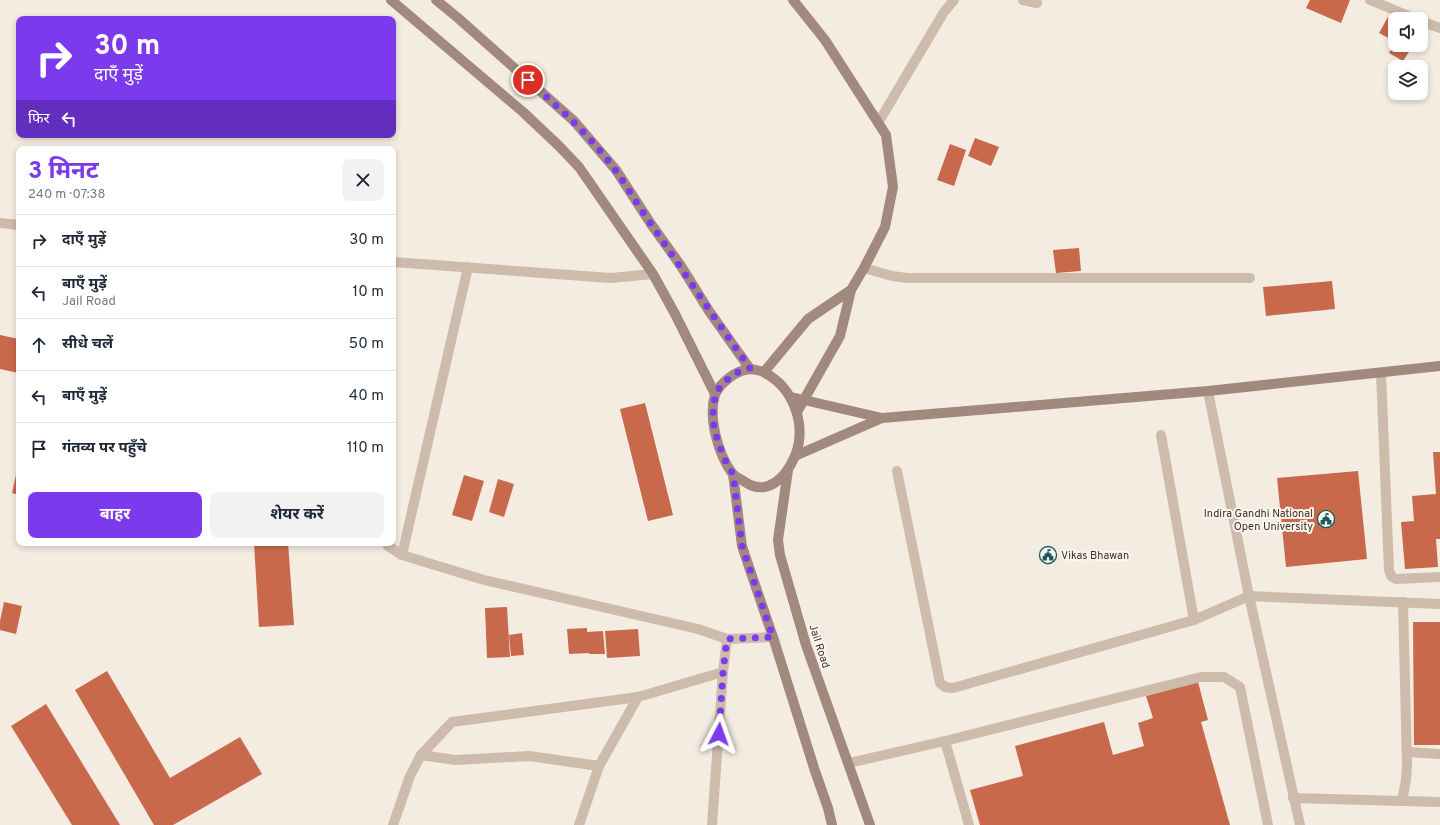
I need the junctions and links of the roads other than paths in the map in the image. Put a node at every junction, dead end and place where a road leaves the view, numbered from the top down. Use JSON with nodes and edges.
{"nodes":[{"id":1,"x":391,"y":0,"type":"edge"},
{"id":2,"x":436,"y":0,"type":"edge"},
{"id":3,"x":794,"y":0,"type":"edge"},
{"id":4,"x":954,"y":0,"type":"edge"},
{"id":5,"x":1023,"y":0,"type":"edge"},
{"id":6,"x":1370,"y":0,"type":"edge"},
{"id":7,"x":1037,"y":3,"type":"dead end"},
{"id":8,"x":1399,"y":12,"type":"edge"},
{"id":9,"x":1428,"y":24,"type":"edge"},
{"id":10,"x":1440,"y":28,"type":"edge"},
{"id":11,"x":878,"y":123,"type":"junction"},
{"id":12,"x":0,"y":223,"type":"edge"},
{"id":13,"x":16,"y":226,"type":"edge"},
{"id":14,"x":396,"y":262,"type":"edge"},
{"id":15,"x":468,"y":267,"type":"junction"},
{"id":16,"x":864,"y":268,"type":"junction"},
{"id":17,"x":653,"y":274,"type":"junction"},
{"id":18,"x":1250,"y":278,"type":"dead end"},
{"id":19,"x":851,"y":290,"type":"junction"},
{"id":20,"x":1440,"y":366,"type":"edge"},
{"id":21,"x":750,"y":368,"type":"junction"},
{"id":22,"x":764,"y":372,"type":"junction"},
{"id":23,"x":1381,"y":372,"type":"junction"},
{"id":24,"x":1208,"y":391,"type":"junction"},
{"id":25,"x":715,"y":394,"type":"junction"},
{"id":26,"x":791,"y":397,"type":"junction"},
{"id":27,"x":804,"y":400,"type":"junction"},
{"id":28,"x":797,"y":412,"type":"junction"},
{"id":29,"x":882,"y":418,"type":"junction"},
{"id":30,"x":1161,"y":435,"type":"dead end"},
{"id":31,"x":795,"y":456,"type":"junction"},
{"id":32,"x":788,"y":470,"type":"junction"},
{"id":33,"x":897,"y":471,"type":"dead end"},
{"id":34,"x":733,"y":474,"type":"junction"},
{"id":35,"x":388,"y":546,"type":"edge"},
{"id":36,"x":402,"y":555,"type":"junction"},
{"id":37,"x":1440,"y":577,"type":"edge"},
{"id":38,"x":1249,"y":596,"type":"junction"},
{"id":39,"x":1403,"y":602,"type":"junction"},
{"id":40,"x":1440,"y":604,"type":"edge"},
{"id":41,"x":1194,"y":620,"type":"junction"},
{"id":42,"x":773,"y":637,"type":"junction"},
{"id":43,"x":727,"y":639,"type":"junction"},
{"id":44,"x":723,"y":672,"type":"junction"},
{"id":45,"x":638,"y":697,"type":"junction"},
{"id":46,"x":945,"y":741,"type":"junction"},
{"id":47,"x":1407,"y":752,"type":"junction"},
{"id":48,"x":1440,"y":754,"type":"edge"},
{"id":49,"x":421,"y":755,"type":"junction"},
{"id":50,"x":849,"y":763,"type":"junction"},
{"id":51,"x":600,"y":766,"type":"junction"},
{"id":52,"x":1294,"y":798,"type":"junction"},
{"id":53,"x":1402,"y":801,"type":"junction"},
{"id":54,"x":1440,"y":802,"type":"edge"},
{"id":55,"x":394,"y":821,"type":"edge"},
{"id":56,"x":387,"y":825,"type":"edge"},
{"id":57,"x":579,"y":825,"type":"edge"},
{"id":58,"x":712,"y":825,"type":"edge"},
{"id":59,"x":832,"y":825,"type":"edge"},
{"id":60,"x":870,"y":825,"type":"edge"},
{"id":61,"x":969,"y":825,"type":"edge"},
{"id":62,"x":1268,"y":825,"type":"edge"},
{"id":63,"x":1300,"y":825,"type":"edge"}],
"edges":[{"from":1,"to":17,"type":"main road"},
{"from":2,"to":21,"type":"main road"},
{"from":3,"to":11,"type":"main road"},
{"from":4,"to":11,"type":"street"},
{"from":5,"to":7,"type":"street"},
{"from":6,"to":8,"type":"street"},
{"from":9,"to":10,"type":"street"},
{"from":11,"to":16,"type":"main road"},
{"from":12,"to":13,"type":"street"},
{"from":14,"to":15,"type":"street"},
{"from":15,"to":17,"type":"street"},
{"from":15,"to":36,"type":"street"},
{"from":16,"to":18,"type":"street"},
{"from":16,"to":19,"type":"main road"},
{"from":17,"to":25,"type":"main road"},
{"from":19,"to":22,"type":"main road"},
{"from":19,"to":27,"type":"main road"},
{"from":20,"to":23,"type":"main road"},
{"from":21,"to":22,"type":"main road"},
{"from":21,"to":25,"type":"main road"},
{"from":22,"to":26,"type":"main road"},
{"from":23,"to":24,"type":"main road"},
{"from":23,"to":37,"type":"street"},
{"from":24,"to":29,"type":"main road"},
{"from":24,"to":38,"type":"street"},
{"from":25,"to":34,"type":"main road"},
{"from":26,"to":27,"type":"main road"},
{"from":26,"to":28,"type":"main road"},
{"from":27,"to":28,"type":"main road"},
{"from":27,"to":29,"type":"main road"},
{"from":28,"to":31,"type":"main road"},
{"from":29,"to":31,"type":"main road"},
{"from":30,"to":41,"type":"street"},
{"from":31,"to":32,"type":"main road"},
{"from":32,"to":34,"type":"main road"},
{"from":32,"to":50,"type":"main road","name":"Jail Road"},
{"from":33,"to":41,"type":"street"},
{"from":34,"to":42,"type":"main road"},
{"from":35,"to":36,"type":"street"},
{"from":36,"to":43,"type":"street"},
{"from":38,"to":39,"type":"street"},
{"from":38,"to":41,"type":"street"},
{"from":38,"to":52,"type":"street"},
{"from":39,"to":40,"type":"street"},
{"from":39,"to":47,"type":"street"},
{"from":42,"to":43,"type":"street"},
{"from":42,"to":59,"type":"main road"},
{"from":43,"to":44,"type":"street"},
{"from":44,"to":45,"type":"street"},
{"from":44,"to":58,"type":"street"},
{"from":45,"to":49,"type":"street"},
{"from":45,"to":51,"type":"street"},
{"from":46,"to":50,"type":"street"},
{"from":46,"to":61,"type":"street"},
{"from":46,"to":62,"type":"street"},
{"from":47,"to":48,"type":"street"},
{"from":47,"to":53,"type":"street"},
{"from":49,"to":51,"type":"street"},
{"from":49,"to":55,"type":"street"},
{"from":50,"to":60,"type":"main road","name":"Jail Road"},
{"from":51,"to":57,"type":"street"},
{"from":52,"to":53,"type":"street"},
{"from":52,"to":63,"type":"street"},
{"from":53,"to":54,"type":"street"},
{"from":55,"to":56,"type":"street"}]}
